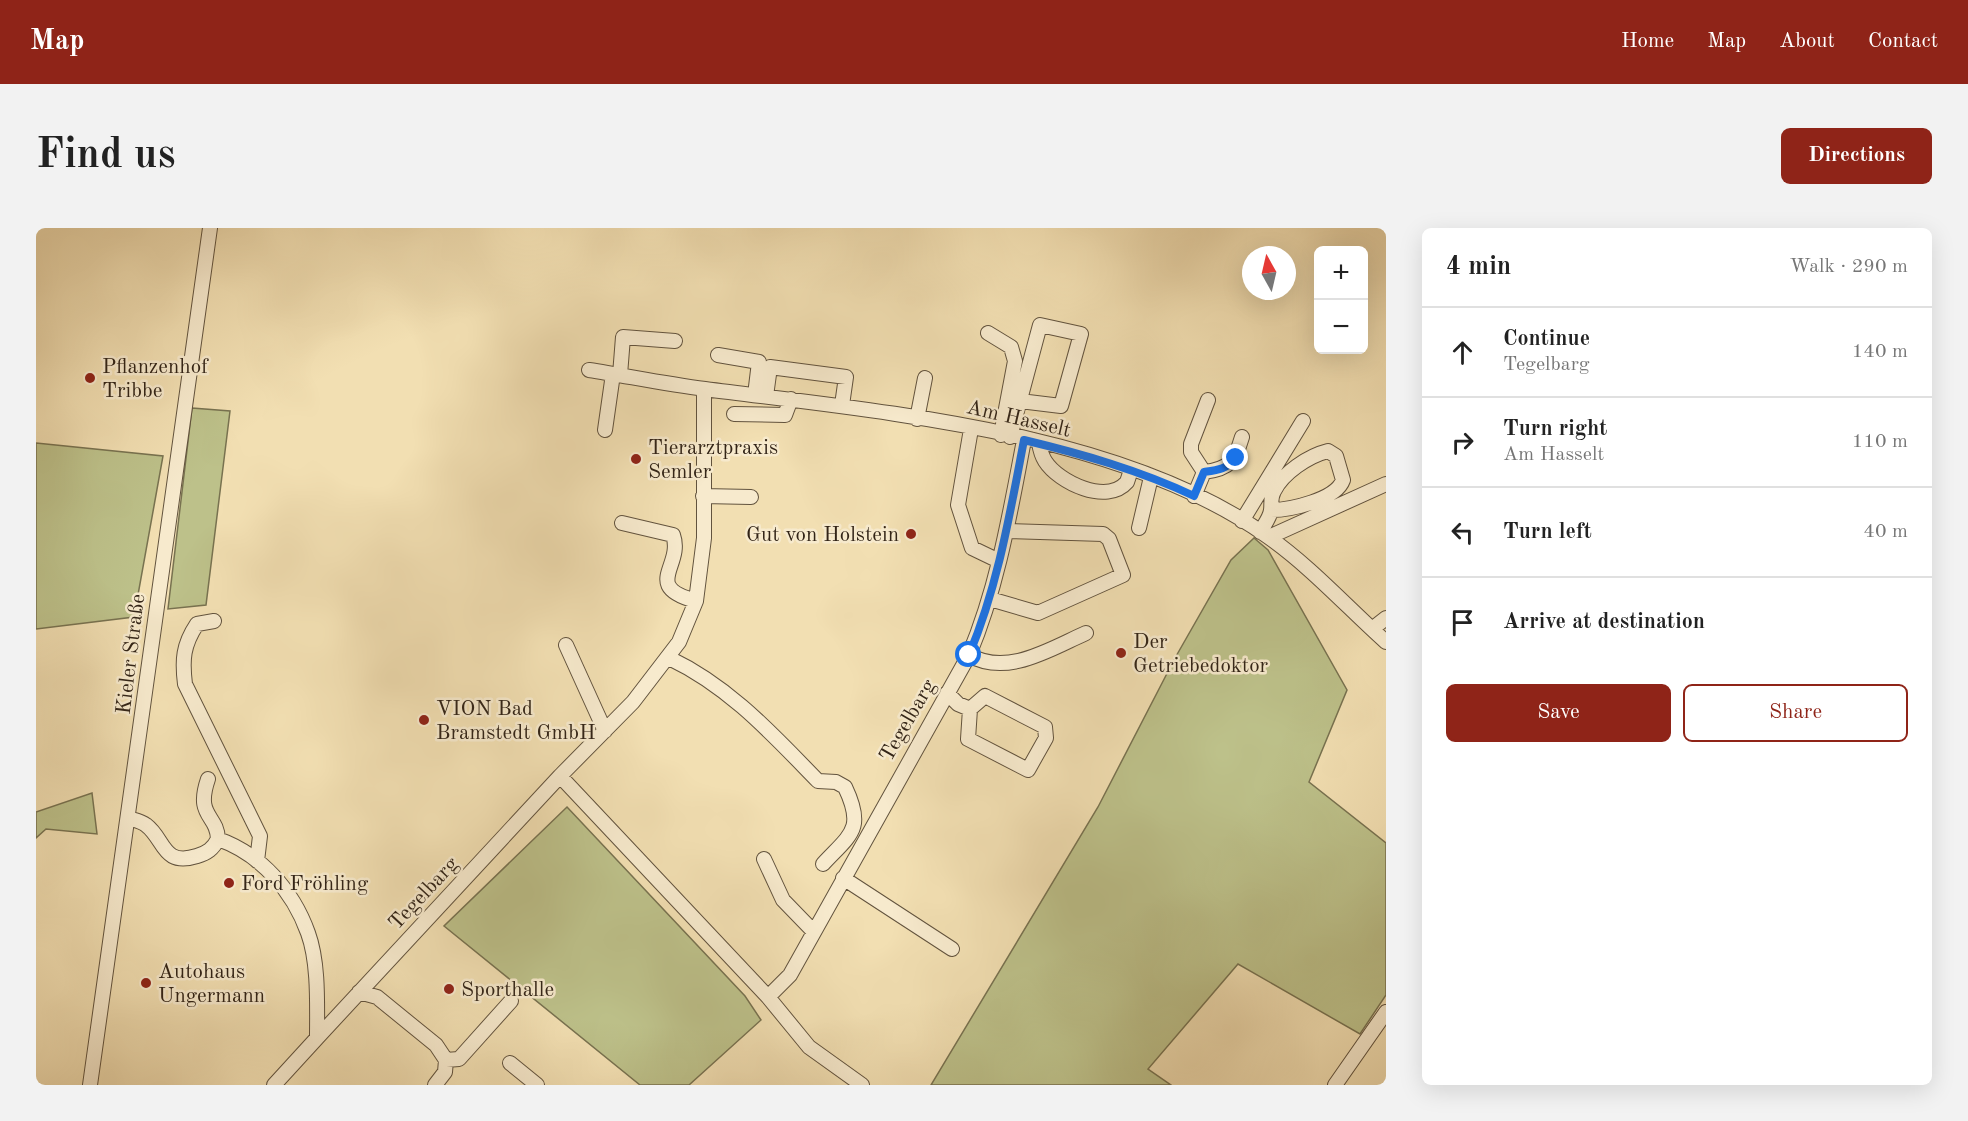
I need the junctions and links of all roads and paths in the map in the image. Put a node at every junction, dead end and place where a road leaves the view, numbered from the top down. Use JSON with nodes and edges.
{"nodes":[{"id":1,"x":210,"y":228,"type":"edge"},
{"id":2,"x":988,"y":333,"type":"dead end"},
{"id":3,"x":675,"y":341,"type":"dead end"},
{"id":4,"x":718,"y":354,"type":"dead end"},
{"id":5,"x":589,"y":370,"type":"dead end"},
{"id":6,"x":616,"y":375,"type":"junction"},
{"id":7,"x":925,"y":378,"type":"dead end"},
{"id":8,"x":704,"y":389,"type":"junction"},
{"id":9,"x":761,"y":395,"type":"junction"},
{"id":10,"x":791,"y":399,"type":"junction"},
{"id":11,"x":1208,"y":400,"type":"dead end"},
{"id":12,"x":1020,"y":401,"type":"junction"},
{"id":13,"x":842,"y":405,"type":"junction"},
{"id":14,"x":734,"y":414,"type":"dead end"},
{"id":15,"x":917,"y":419,"type":"junction"},
{"id":16,"x":1303,"y":421,"type":"dead end"},
{"id":17,"x":971,"y":429,"type":"junction"},
{"id":18,"x":605,"y":430,"type":"dead end"},
{"id":19,"x":1242,"y":436,"type":"dead end"},
{"id":20,"x":1012,"y":437,"type":"junction"},
{"id":21,"x":1039,"y":443,"type":"junction"},
{"id":22,"x":1131,"y":470,"type":"junction"},
{"id":23,"x":1204,"y":472,"type":"junction"},
{"id":24,"x":1151,"y":477,"type":"junction"},
{"id":25,"x":1386,"y":484,"type":"edge"},
{"id":26,"x":703,"y":496,"type":"junction"},
{"id":27,"x":1194,"y":496,"type":"junction"},
{"id":28,"x":751,"y":497,"type":"dead end"},
{"id":29,"x":1271,"y":510,"type":"junction"},
{"id":30,"x":1242,"y":521,"type":"junction"},
{"id":31,"x":622,"y":523,"type":"dead end"},
{"id":32,"x":1139,"y":528,"type":"dead end"},
{"id":33,"x":1006,"y":531,"type":"junction"},
{"id":34,"x":1264,"y":534,"type":"junction"},
{"id":35,"x":999,"y":561,"type":"junction"},
{"id":36,"x":990,"y":599,"type":"junction"},
{"id":37,"x":696,"y":601,"type":"junction"},
{"id":38,"x":1386,"y":618,"type":"edge"},
{"id":39,"x":214,"y":621,"type":"dead end"},
{"id":40,"x":1372,"y":629,"type":"junction"},
{"id":41,"x":1086,"y":633,"type":"dead end"},
{"id":42,"x":1386,"y":642,"type":"edge"},
{"id":43,"x":566,"y":645,"type":"dead end"},
{"id":44,"x":969,"y":655,"type":"junction"},
{"id":45,"x":669,"y":658,"type":"junction"},
{"id":46,"x":947,"y":693,"type":"junction"},
{"id":47,"x":970,"y":709,"type":"junction"},
{"id":48,"x":605,"y":731,"type":"junction"},
{"id":49,"x":560,"y":776,"type":"junction"},
{"id":50,"x":207,"y":779,"type":"dead end"},
{"id":51,"x":128,"y":818,"type":"junction"},
{"id":52,"x":218,"y":839,"type":"junction"},
{"id":53,"x":764,"y":859,"type":"dead end"},
{"id":54,"x":257,"y":861,"type":"junction"},
{"id":55,"x":823,"y":864,"type":"dead end"},
{"id":56,"x":843,"y":878,"type":"junction"},
{"id":57,"x":814,"y":932,"type":"junction"},
{"id":58,"x":952,"y":949,"type":"dead end"},
{"id":59,"x":359,"y":992,"type":"junction"},
{"id":60,"x":768,"y":997,"type":"junction"},
{"id":61,"x":511,"y":1001,"type":"dead end"},
{"id":62,"x":1386,"y":1012,"type":"edge"},
{"id":63,"x":317,"y":1038,"type":"junction"},
{"id":64,"x":446,"y":1060,"type":"junction"},
{"id":65,"x":510,"y":1063,"type":"dead end"},
{"id":66,"x":90,"y":1085,"type":"edge"},
{"id":67,"x":274,"y":1085,"type":"edge"},
{"id":68,"x":435,"y":1085,"type":"edge"},
{"id":69,"x":537,"y":1085,"type":"edge"},
{"id":70,"x":862,"y":1085,"type":"edge"},
{"id":71,"x":1335,"y":1085,"type":"edge"}],
"edges":[{"from":1,"to":51,"type":"street","name":"Kieler Straße"},
{"from":2,"to":20,"type":"street"},
{"from":3,"to":6,"type":"street"},
{"from":4,"to":9,"type":"street"},
{"from":5,"to":6,"type":"street","name":"Am Hasselt"},
{"from":6,"to":8,"type":"street","name":"Am Hasselt"},
{"from":6,"to":18,"type":"street"},
{"from":7,"to":15,"type":"street"},
{"from":8,"to":9,"type":"street","name":"Am Hasselt"},
{"from":8,"to":26,"type":"street","name":"Tegelbarg"},
{"from":9,"to":10,"type":"street","name":"Am Hasselt"},
{"from":9,"to":13,"type":"street"},
{"from":10,"to":13,"type":"street","name":"Am Hasselt"},
{"from":10,"to":14,"type":"street"},
{"from":11,"to":23,"type":"street"},
{"from":12,"to":12,"type":"street"},
{"from":12,"to":20,"type":"street"},
{"from":13,"to":15,"type":"street","name":"Am Hasselt"},
{"from":15,"to":17,"type":"street","name":"Am Hasselt"},
{"from":16,"to":30,"type":"street"},
{"from":17,"to":20,"type":"street","name":"Am Hasselt"},
{"from":17,"to":35,"type":"street"},
{"from":19,"to":23,"type":"street"},
{"from":20,"to":21,"type":"street","name":"Am Hasselt"},
{"from":20,"to":33,"type":"street","name":"Tegelbarg"},
{"from":21,"to":22,"type":"street","name":"Am Hasselt"},
{"from":21,"to":22,"type":"street"},
{"from":22,"to":24,"type":"street","name":"Am Hasselt"},
{"from":23,"to":27,"type":"street"},
{"from":24,"to":27,"type":"street","name":"Am Hasselt"},
{"from":24,"to":32,"type":"street"},
{"from":25,"to":34,"type":"street"},
{"from":26,"to":28,"type":"street"},
{"from":26,"to":37,"type":"street","name":"Tegelbarg"},
{"from":27,"to":30,"type":"street","name":"Am Hasselt"},
{"from":29,"to":29,"type":"street"},
{"from":29,"to":34,"type":"street"},
{"from":30,"to":34,"type":"street","name":"Am Hasselt"},
{"from":31,"to":37,"type":"street"},
{"from":33,"to":35,"type":"street","name":"Tegelbarg"},
{"from":33,"to":36,"type":"street"},
{"from":34,"to":40,"type":"street","name":"Am Hasselt"},
{"from":35,"to":36,"type":"street","name":"Tegelbarg"},
{"from":36,"to":44,"type":"street","name":"Tegelbarg"},
{"from":37,"to":45,"type":"street","name":"Tegelbarg"},
{"from":38,"to":40,"type":"street"},
{"from":39,"to":54,"type":"street"},
{"from":40,"to":42,"type":"street","name":"Am Hasselt"},
{"from":41,"to":44,"type":"street"},
{"from":43,"to":48,"type":"street"},
{"from":44,"to":46,"type":"street","name":"Tegelbarg"},
{"from":45,"to":48,"type":"street","name":"Tegelbarg"},
{"from":45,"to":55,"type":"street"},
{"from":46,"to":47,"type":"street"},
{"from":46,"to":56,"type":"street","name":"Tegelbarg"},
{"from":47,"to":47,"type":"street"},
{"from":48,"to":49,"type":"street","name":"Tegelbarg"},
{"from":49,"to":59,"type":"street","name":"Tegelbarg"},
{"from":49,"to":60,"type":"street"},
{"from":50,"to":52,"type":"street"},
{"from":51,"to":52,"type":"street"},
{"from":51,"to":66,"type":"street","name":"Kieler Straße"},
{"from":52,"to":54,"type":"street"},
{"from":53,"to":57,"type":"street"},
{"from":54,"to":63,"type":"street"},
{"from":56,"to":57,"type":"street","name":"Tegelbarg"},
{"from":56,"to":58,"type":"street"},
{"from":57,"to":60,"type":"street","name":"Tegelbarg"},
{"from":59,"to":63,"type":"street","name":"Tegelbarg"},
{"from":59,"to":64,"type":"street"},
{"from":60,"to":70,"type":"street"},
{"from":61,"to":64,"type":"street"},
{"from":62,"to":71,"type":"street"},
{"from":63,"to":67,"type":"street","name":"Tegelbarg"},
{"from":64,"to":68,"type":"street"},
{"from":65,"to":69,"type":"street"}]}
